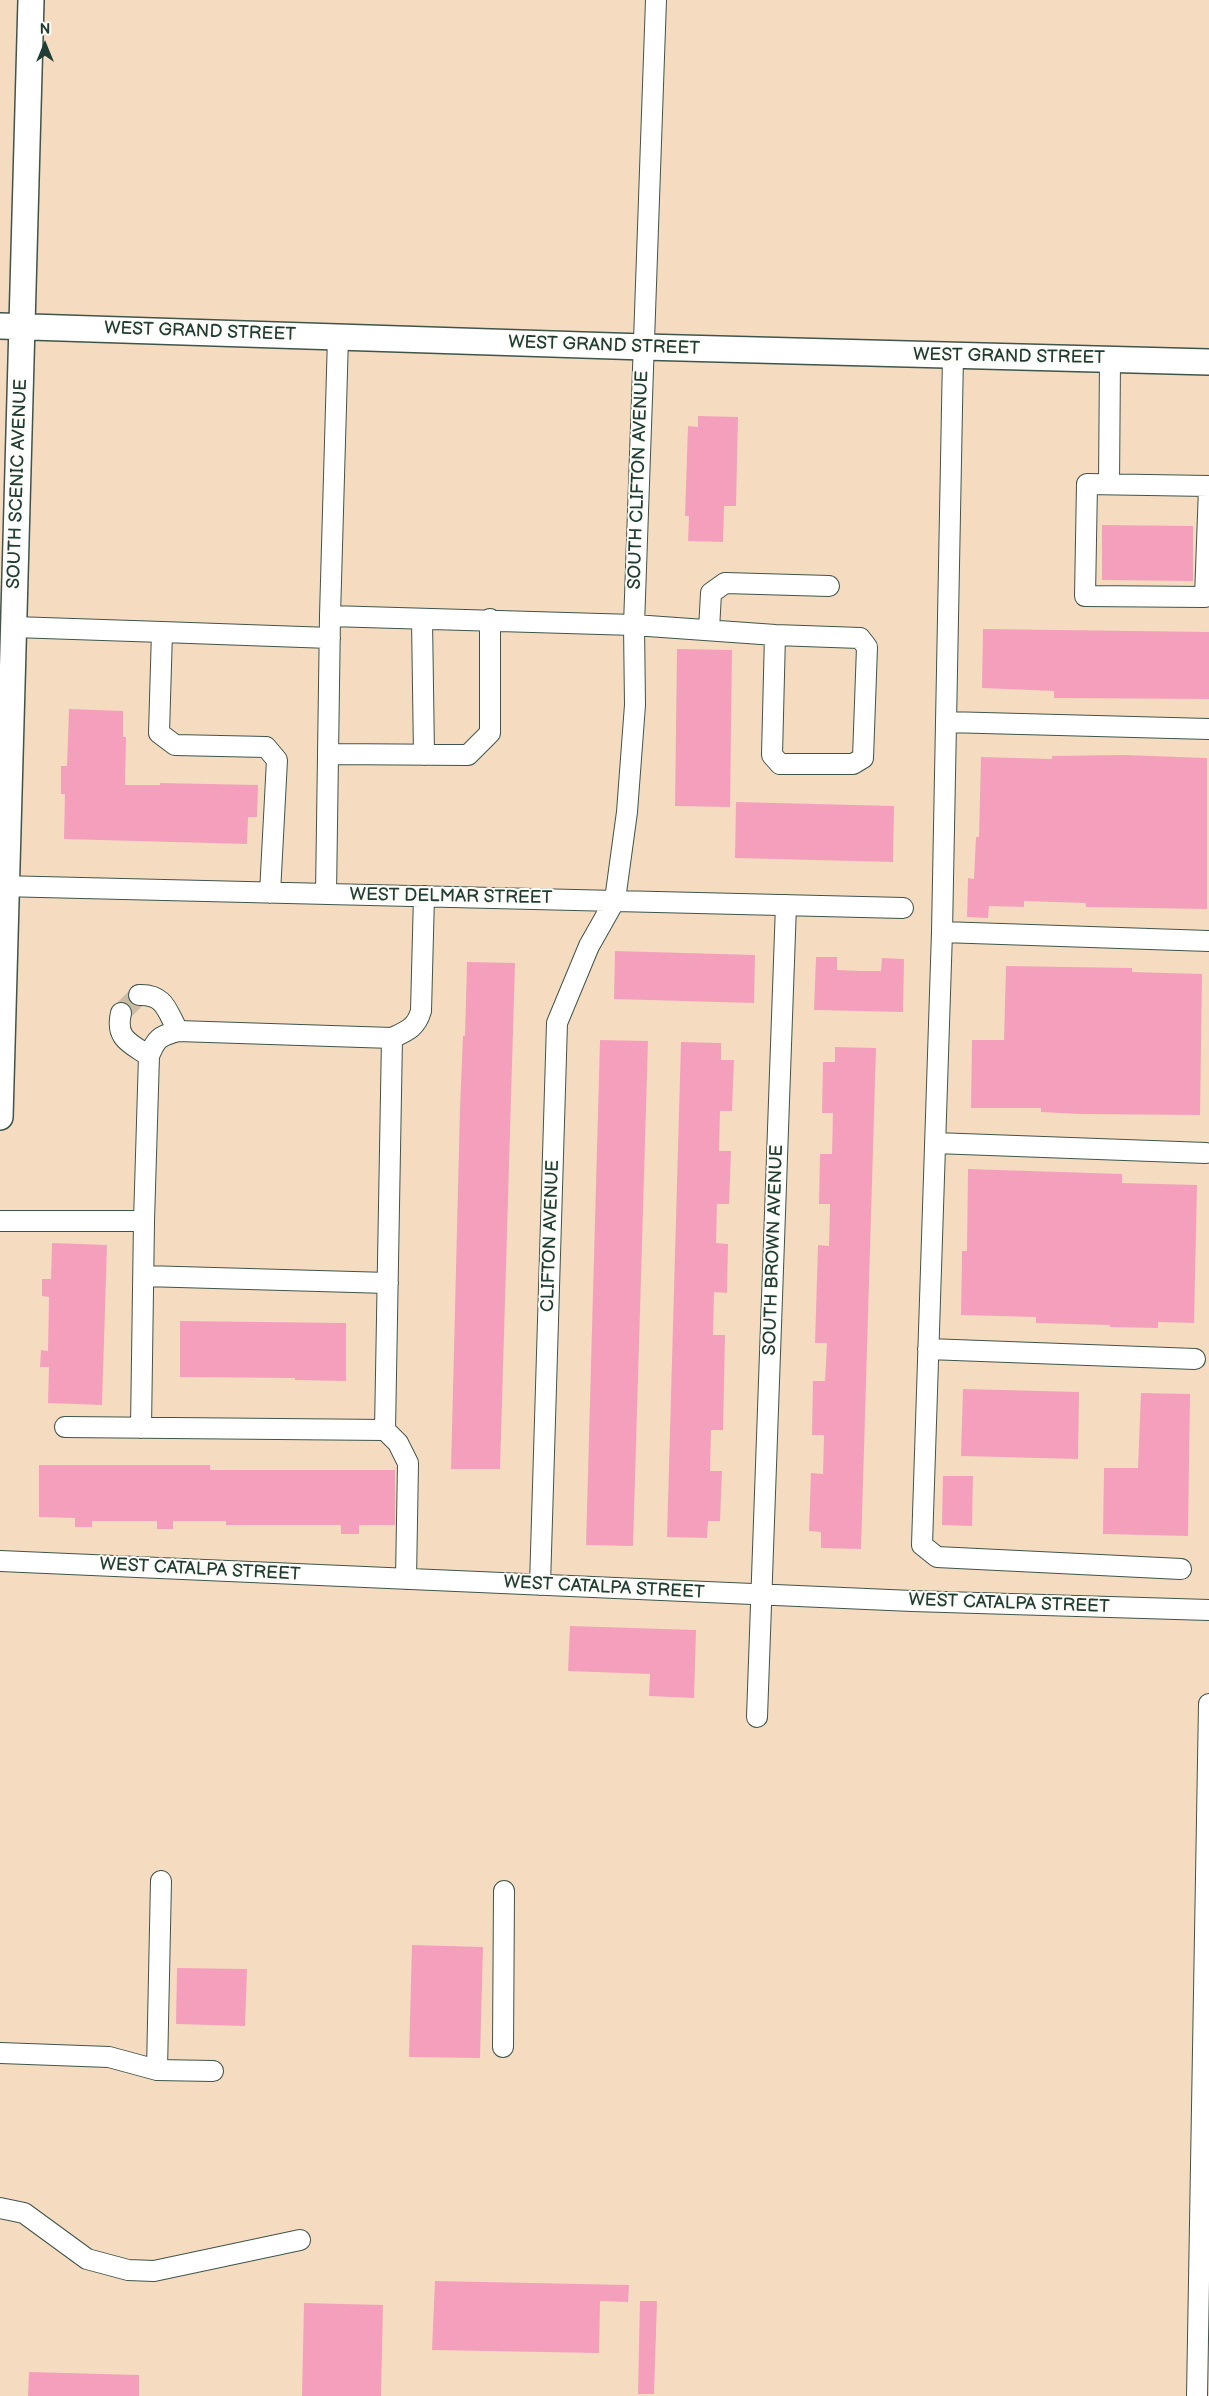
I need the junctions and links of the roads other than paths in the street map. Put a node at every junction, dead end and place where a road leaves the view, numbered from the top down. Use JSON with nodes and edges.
{"nodes":[{"id":1,"x":31,"y":0,"type":"edge"},
{"id":2,"x":656,"y":0,"type":"edge"},
{"id":3,"x":11,"y":326,"type":"edge"},
{"id":4,"x":338,"y":337,"type":"junction"},
{"id":5,"x":644,"y":347,"type":"junction"},
{"id":6,"x":953,"y":356,"type":"junction"},
{"id":7,"x":1110,"y":360,"type":"junction"},
{"id":8,"x":1209,"y":362,"type":"edge"},
{"id":9,"x":1109,"y":484,"type":"junction"},
{"id":10,"x":1209,"y":487,"type":"edge"},
{"id":11,"x":829,"y":586,"type":"dead end"},
{"id":12,"x":330,"y":616,"type":"junction"},
{"id":13,"x":422,"y":619,"type":"junction"},
{"id":14,"x":490,"y":619,"type":"junction"},
{"id":15,"x":634,"y":625,"type":"junction"},
{"id":16,"x":14,"y":627,"type":"junction"},
{"id":17,"x":709,"y":630,"type":"junction"},
{"id":18,"x":162,"y":632,"type":"junction"},
{"id":19,"x":775,"y":635,"type":"junction"},
{"id":20,"x":330,"y":638,"type":"junction"},
{"id":21,"x":946,"y":722,"type":"junction"},
{"id":22,"x":1209,"y":729,"type":"edge"},
{"id":23,"x":329,"y":754,"type":"junction"},
{"id":24,"x":424,"y":756,"type":"junction"},
{"id":25,"x":3,"y":886,"type":"edge"},
{"id":26,"x":270,"y":892,"type":"junction"},
{"id":27,"x":326,"y":894,"type":"junction"},
{"id":28,"x":424,"y":896,"type":"junction"},
{"id":29,"x":615,"y":900,"type":"junction"},
{"id":30,"x":786,"y":905,"type":"junction"},
{"id":31,"x":902,"y":908,"type":"dead end"},
{"id":32,"x":942,"y":932,"type":"junction"},
{"id":33,"x":1209,"y":941,"type":"edge"},
{"id":34,"x":139,"y":995,"type":"dead end"},
{"id":35,"x":122,"y":1013,"type":"dead end"},
{"id":36,"x":178,"y":1031,"type":"junction"},
{"id":37,"x":392,"y":1038,"type":"junction"},
{"id":38,"x":149,"y":1056,"type":"junction"},
{"id":39,"x":0,"y":1117,"type":"edge"},
{"id":40,"x":935,"y":1143,"type":"junction"},
{"id":41,"x":1206,"y":1153,"type":"dead end"},
{"id":42,"x":0,"y":1221,"type":"edge"},
{"id":43,"x":144,"y":1221,"type":"junction"},
{"id":44,"x":144,"y":1276,"type":"junction"},
{"id":45,"x":388,"y":1283,"type":"junction"},
{"id":46,"x":928,"y":1348,"type":"junction"},
{"id":47,"x":1195,"y":1359,"type":"dead end"},
{"id":48,"x":65,"y":1427,"type":"dead end"},
{"id":49,"x":142,"y":1428,"type":"junction"},
{"id":50,"x":385,"y":1430,"type":"junction"},
{"id":51,"x":0,"y":1561,"type":"edge"},
{"id":52,"x":1181,"y":1569,"type":"dead end"},
{"id":53,"x":406,"y":1579,"type":"junction"},
{"id":54,"x":540,"y":1585,"type":"junction"},
{"id":55,"x":762,"y":1595,"type":"junction"},
{"id":56,"x":1209,"y":1610,"type":"edge"},
{"id":57,"x":1209,"y":1704,"type":"edge"},
{"id":58,"x":757,"y":1717,"type":"dead end"},
{"id":59,"x":161,"y":1882,"type":"dead end"},
{"id":60,"x":504,"y":1891,"type":"dead end"},
{"id":61,"x":502,"y":2047,"type":"dead end"},
{"id":62,"x":0,"y":2053,"type":"edge"},
{"id":63,"x":157,"y":2070,"type":"junction"},
{"id":64,"x":213,"y":2071,"type":"dead end"},
{"id":65,"x":0,"y":2208,"type":"edge"},
{"id":66,"x":300,"y":2240,"type":"dead end"},
{"id":67,"x":1197,"y":2396,"type":"edge"}],
"edges":[{"from":1,"to":3,"type":"main road","name":"SOUTH SCENIC AVENUE"},
{"from":2,"to":5,"type":"street","name":"SOUTH CLIFTON AVENUE"},
{"from":3,"to":4,"type":"main road","name":"WEST GRAND STREET"},
{"from":3,"to":16,"type":"main road","name":"SOUTH SCENIC AVENUE"},
{"from":4,"to":5,"type":"main road","name":"WEST GRAND STREET"},
{"from":4,"to":12,"type":"street"},
{"from":5,"to":6,"type":"main road","name":"WEST GRAND STREET"},
{"from":5,"to":15,"type":"street","name":"SOUTH CLIFTON AVENUE"},
{"from":6,"to":7,"type":"main road","name":"WEST GRAND STREET"},
{"from":6,"to":21,"type":"street"},
{"from":7,"to":8,"type":"main road","name":"WEST GRAND STREET"},
{"from":7,"to":9,"type":"street"},
{"from":9,"to":10,"type":"street"},
{"from":9,"to":10,"type":"street"},
{"from":11,"to":17,"type":"street"},
{"from":12,"to":13,"type":"street"},
{"from":12,"to":20,"type":"street"},
{"from":13,"to":14,"type":"street"},
{"from":13,"to":24,"type":"street"},
{"from":14,"to":15,"type":"street"},
{"from":14,"to":24,"type":"street"},
{"from":15,"to":17,"type":"street"},
{"from":15,"to":29,"type":"street","name":"SOUTH CLIFTON AVENUE"},
{"from":16,"to":18,"type":"street"},
{"from":16,"to":25,"type":"main road","name":"SOUTH SCENIC AVENUE"},
{"from":17,"to":19,"type":"street"},
{"from":18,"to":20,"type":"street"},
{"from":18,"to":26,"type":"street"},
{"from":19,"to":19,"type":"street"},
{"from":20,"to":23,"type":"street"},
{"from":21,"to":22,"type":"street"},
{"from":21,"to":32,"type":"street"},
{"from":23,"to":24,"type":"street"},
{"from":23,"to":27,"type":"street"},
{"from":25,"to":26,"type":"street","name":"WEST DELMAR STREET"},
{"from":25,"to":39,"type":"main road","name":"SOUTH SCENIC AVENUE"},
{"from":26,"to":27,"type":"street","name":"WEST DELMAR STREET"},
{"from":27,"to":28,"type":"street","name":"WEST DELMAR STREET"},
{"from":28,"to":29,"type":"street","name":"WEST DELMAR STREET"},
{"from":28,"to":37,"type":"street"},
{"from":29,"to":30,"type":"street","name":"WEST DELMAR STREET"},
{"from":29,"to":54,"type":"street","name":"CLIFTON AVENUE"},
{"from":30,"to":31,"type":"street","name":"WEST DELMAR STREET"},
{"from":30,"to":55,"type":"street","name":"SOUTH BROWN AVENUE"},
{"from":32,"to":33,"type":"street"},
{"from":32,"to":40,"type":"street"},
{"from":34,"to":36,"type":"street"},
{"from":35,"to":38,"type":"street"},
{"from":36,"to":37,"type":"street"},
{"from":36,"to":38,"type":"street"},
{"from":37,"to":45,"type":"street"},
{"from":38,"to":43,"type":"street"},
{"from":40,"to":41,"type":"street"},
{"from":40,"to":46,"type":"street"},
{"from":42,"to":43,"type":"street"},
{"from":43,"to":44,"type":"street"},
{"from":44,"to":45,"type":"street"},
{"from":44,"to":49,"type":"street"},
{"from":45,"to":50,"type":"street"},
{"from":46,"to":47,"type":"street"},
{"from":46,"to":52,"type":"street"},
{"from":48,"to":49,"type":"street"},
{"from":49,"to":50,"type":"street"},
{"from":50,"to":53,"type":"street"},
{"from":51,"to":53,"type":"street","name":"WEST CATALPA STREET"},
{"from":53,"to":54,"type":"street","name":"WEST CATALPA STREET"},
{"from":54,"to":55,"type":"street","name":"WEST CATALPA STREET"},
{"from":55,"to":56,"type":"street","name":"WEST CATALPA STREET"},
{"from":55,"to":58,"type":"street","name":"SOUTH BROWN AVENUE"},
{"from":57,"to":67,"type":"street"},
{"from":59,"to":63,"type":"street"},
{"from":60,"to":61,"type":"street"},
{"from":62,"to":63,"type":"street"},
{"from":63,"to":64,"type":"street"},
{"from":65,"to":66,"type":"street"}]}
